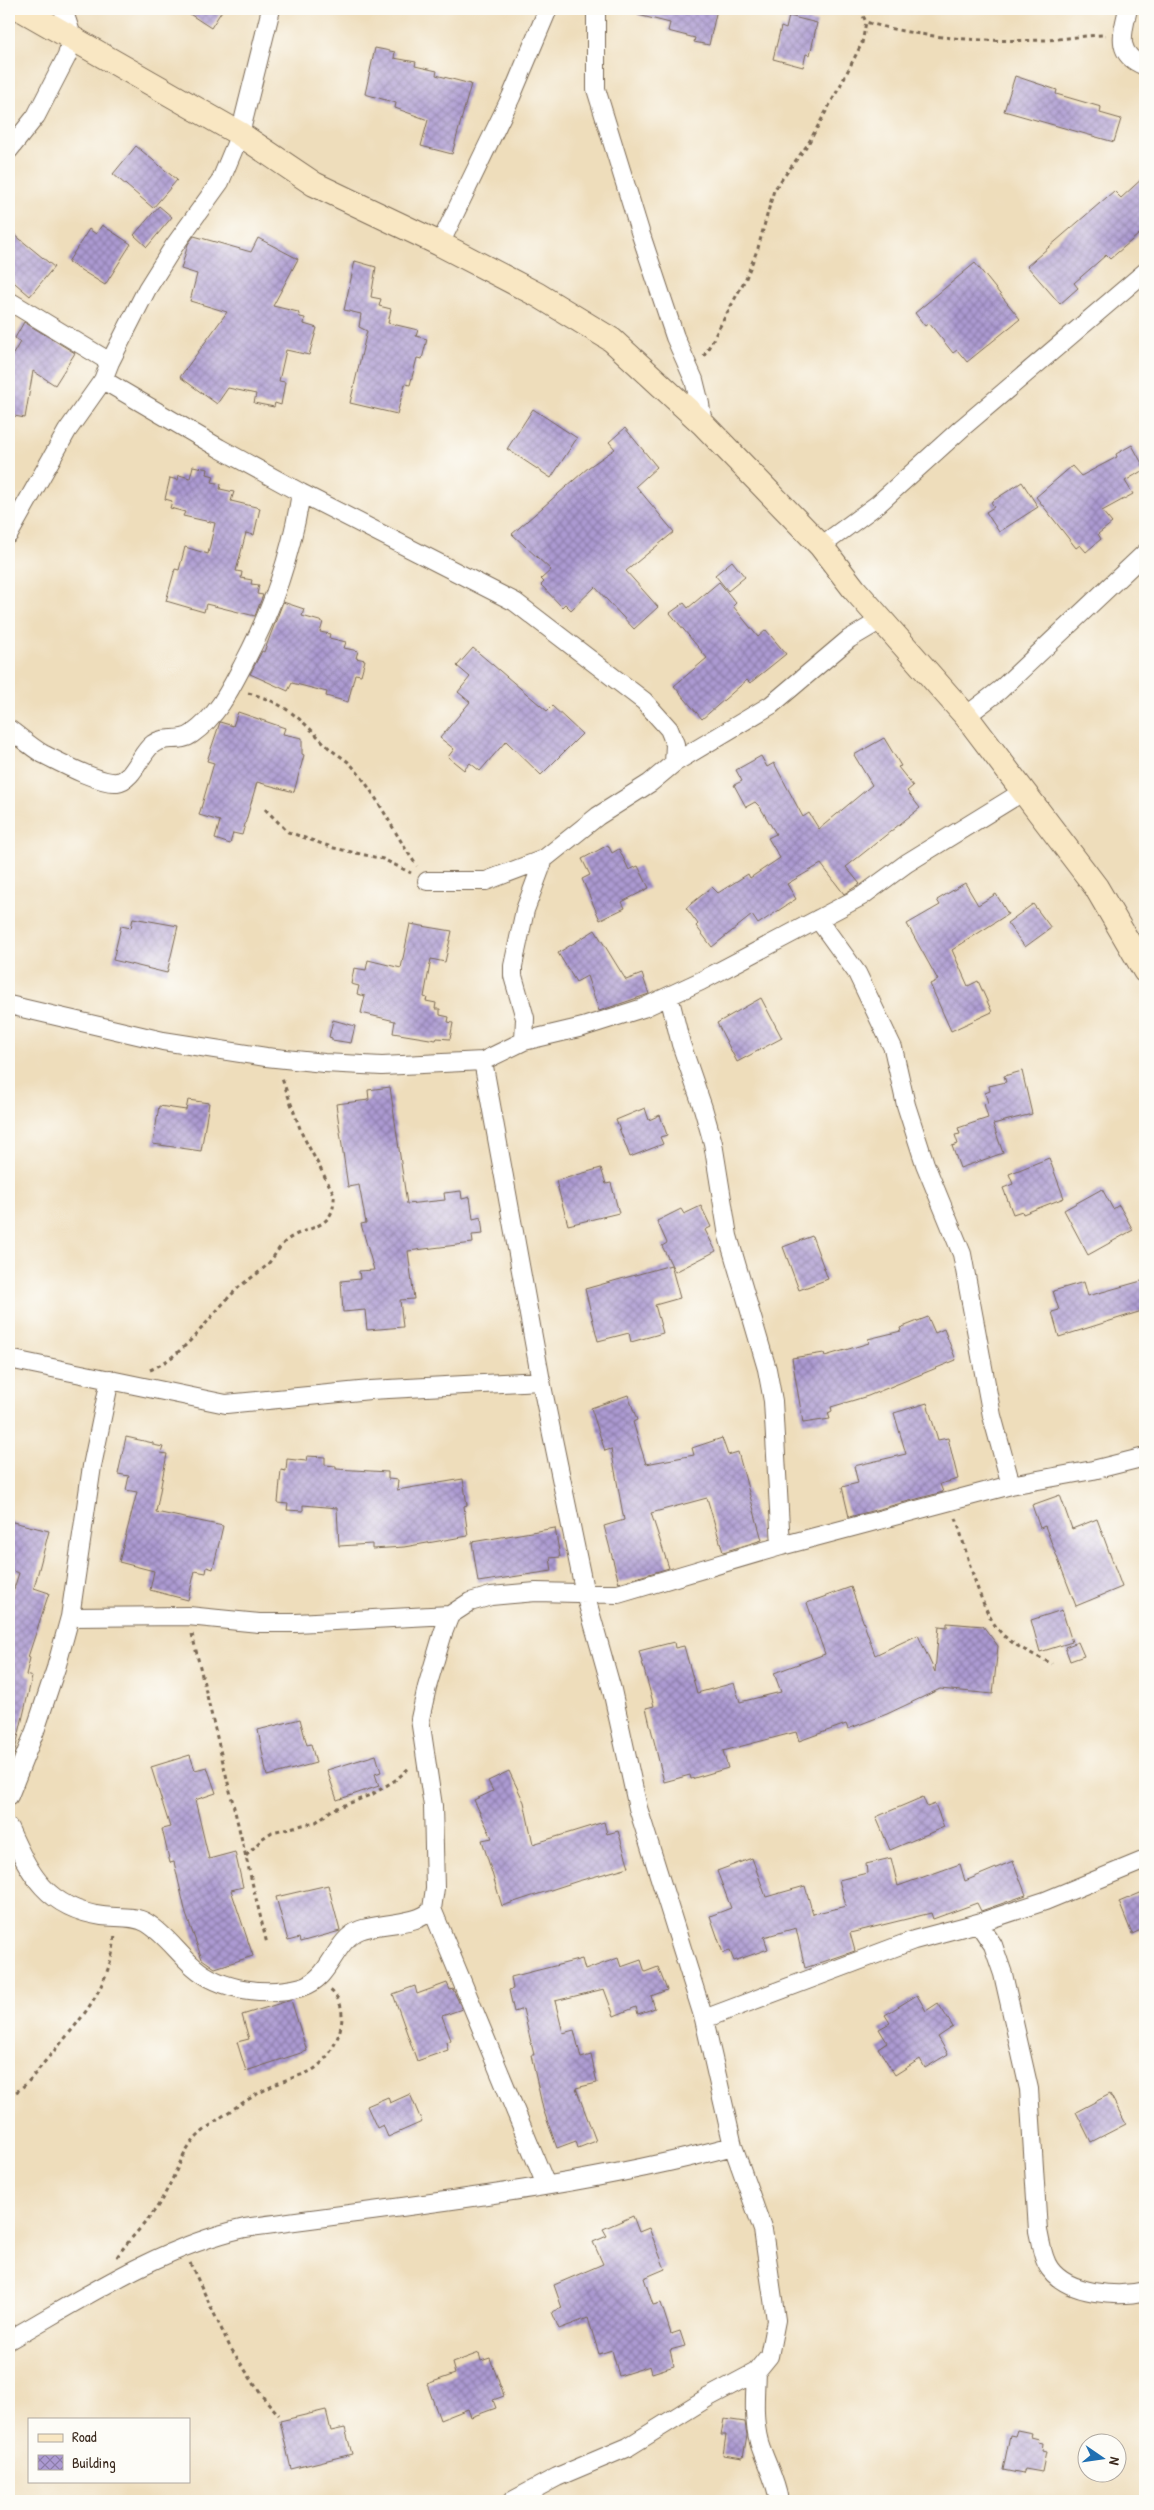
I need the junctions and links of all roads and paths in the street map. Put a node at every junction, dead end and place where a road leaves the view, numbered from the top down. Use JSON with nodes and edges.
{"nodes":[{"id":1,"x":21,"y":9,"type":"edge"},
{"id":2,"x":63,"y":9,"type":"edge"},
{"id":3,"x":271,"y":9,"type":"edge"},
{"id":4,"x":548,"y":9,"type":"edge"},
{"id":5,"x":596,"y":9,"type":"edge"},
{"id":6,"x":860,"y":9,"type":"edge"},
{"id":7,"x":1128,"y":9,"type":"edge"},
{"id":8,"x":866,"y":22,"type":"junction"},
{"id":9,"x":72,"y":36,"type":"junction"},
{"id":10,"x":1121,"y":36,"type":"junction"},
{"id":11,"x":1145,"y":66,"type":"edge"},
{"id":12,"x":240,"y":134,"type":"junction"},
{"id":13,"x":9,"y":150,"type":"edge"},
{"id":14,"x":440,"y":244,"type":"junction"},
{"id":15,"x":1145,"y":272,"type":"edge"},
{"id":16,"x":9,"y":301,"type":"edge"},
{"id":17,"x":110,"y":362,"type":"junction"},
{"id":18,"x":104,"y":380,"type":"junction"},
{"id":19,"x":694,"y":380,"type":"junction"},
{"id":20,"x":703,"y":424,"type":"junction"},
{"id":21,"x":301,"y":493,"type":"junction"},
{"id":22,"x":9,"y":534,"type":"edge"},
{"id":23,"x":821,"y":546,"type":"junction"},
{"id":24,"x":1145,"y":553,"type":"edge"},
{"id":25,"x":881,"y":620,"type":"junction"},
{"id":26,"x":225,"y":699,"type":"junction"},
{"id":27,"x":966,"y":716,"type":"junction"},
{"id":28,"x":9,"y":729,"type":"edge"},
{"id":29,"x":674,"y":763,"type":"junction"},
{"id":30,"x":1024,"y":791,"type":"junction"},
{"id":31,"x":264,"y":809,"type":"dead end"},
{"id":32,"x":544,"y":859,"type":"junction"},
{"id":33,"x":427,"y":881,"type":"junction"},
{"id":34,"x":818,"y":919,"type":"junction"},
{"id":35,"x":1145,"y":971,"type":"edge"},
{"id":36,"x":669,"y":996,"type":"junction"},
{"id":37,"x":9,"y":1005,"type":"edge"},
{"id":38,"x":524,"y":1041,"type":"junction"},
{"id":39,"x":274,"y":1057,"type":"junction"},
{"id":40,"x":483,"y":1060,"type":"junction"},
{"id":41,"x":9,"y":1359,"type":"edge"},
{"id":42,"x":116,"y":1381,"type":"junction"},
{"id":43,"x":541,"y":1381,"type":"junction"},
{"id":44,"x":1145,"y":1457,"type":"edge"},
{"id":45,"x":1011,"y":1485,"type":"junction"},
{"id":46,"x":951,"y":1501,"type":"junction"},
{"id":47,"x":781,"y":1546,"type":"junction"},
{"id":48,"x":585,"y":1594,"type":"junction"},
{"id":49,"x":450,"y":1615,"type":"junction"},
{"id":50,"x":188,"y":1616,"type":"junction"},
{"id":51,"x":70,"y":1617,"type":"junction"},
{"id":52,"x":1052,"y":1664,"type":"dead end"},
{"id":53,"x":425,"y":1752,"type":"junction"},
{"id":54,"x":9,"y":1796,"type":"edge"},
{"id":55,"x":11,"y":1841,"type":"edge"},
{"id":56,"x":246,"y":1856,"type":"junction"},
{"id":57,"x":1145,"y":1860,"type":"edge"},
{"id":58,"x":432,"y":1909,"type":"junction"},
{"id":59,"x":116,"y":1917,"type":"junction"},
{"id":60,"x":978,"y":1923,"type":"junction"},
{"id":61,"x":267,"y":1944,"type":"dead end"},
{"id":62,"x":314,"y":1980,"type":"junction"},
{"id":63,"x":704,"y":2019,"type":"junction"},
{"id":64,"x":9,"y":2096,"type":"edge"},
{"id":65,"x":733,"y":2146,"type":"junction"},
{"id":66,"x":546,"y":2185,"type":"junction"},
{"id":67,"x":181,"y":2248,"type":"junction"},
{"id":68,"x":114,"y":2262,"type":"dead end"},
{"id":69,"x":1145,"y":2291,"type":"edge"},
{"id":70,"x":9,"y":2340,"type":"edge"},
{"id":71,"x":756,"y":2372,"type":"junction"},
{"id":72,"x":279,"y":2415,"type":"dead end"},
{"id":73,"x":512,"y":2501,"type":"edge"},
{"id":74,"x":780,"y":2501,"type":"edge"}],
"edges":[{"from":1,"to":9,"type":"main road"},
{"from":2,"to":9,"type":"street"},
{"from":3,"to":12,"type":"street"},
{"from":4,"to":14,"type":"street"},
{"from":5,"to":19,"type":"street"},
{"from":6,"to":8,"type":"path"},
{"from":7,"to":10,"type":"street"},
{"from":8,"to":10,"type":"path"},
{"from":8,"to":19,"type":"path"},
{"from":9,"to":12,"type":"main road"},
{"from":9,"to":13,"type":"street"},
{"from":10,"to":11,"type":"street"},
{"from":12,"to":14,"type":"main road"},
{"from":12,"to":17,"type":"street"},
{"from":14,"to":20,"type":"main road"},
{"from":15,"to":23,"type":"street"},
{"from":16,"to":17,"type":"street"},
{"from":17,"to":18,"type":"street"},
{"from":18,"to":21,"type":"street"},
{"from":18,"to":22,"type":"street"},
{"from":19,"to":20,"type":"street"},
{"from":20,"to":23,"type":"main road"},
{"from":21,"to":26,"type":"street"},
{"from":21,"to":29,"type":"street"},
{"from":23,"to":25,"type":"main road"},
{"from":24,"to":27,"type":"street"},
{"from":25,"to":27,"type":"main road"},
{"from":25,"to":29,"type":"street"},
{"from":26,"to":28,"type":"street"},
{"from":26,"to":33,"type":"path"},
{"from":27,"to":30,"type":"main road"},
{"from":29,"to":32,"type":"street"},
{"from":30,"to":34,"type":"street"},
{"from":30,"to":35,"type":"main road"},
{"from":31,"to":33,"type":"path"},
{"from":32,"to":33,"type":"street"},
{"from":32,"to":38,"type":"street"},
{"from":34,"to":36,"type":"street"},
{"from":34,"to":45,"type":"street"},
{"from":36,"to":38,"type":"street"},
{"from":36,"to":47,"type":"street"},
{"from":37,"to":39,"type":"street"},
{"from":38,"to":40,"type":"street"},
{"from":39,"to":40,"type":"street"},
{"from":39,"to":42,"type":"path"},
{"from":40,"to":43,"type":"street"},
{"from":41,"to":42,"type":"street"},
{"from":42,"to":43,"type":"street"},
{"from":42,"to":51,"type":"street"},
{"from":43,"to":48,"type":"street"},
{"from":44,"to":45,"type":"street"},
{"from":45,"to":46,"type":"street"},
{"from":46,"to":47,"type":"street"},
{"from":46,"to":52,"type":"path"},
{"from":47,"to":48,"type":"street"},
{"from":48,"to":49,"type":"street"},
{"from":48,"to":63,"type":"street"},
{"from":49,"to":50,"type":"street"},
{"from":49,"to":53,"type":"street"},
{"from":50,"to":51,"type":"street"},
{"from":50,"to":56,"type":"path"},
{"from":51,"to":54,"type":"street"},
{"from":53,"to":56,"type":"path"},
{"from":53,"to":58,"type":"street"},
{"from":55,"to":59,"type":"street"},
{"from":56,"to":61,"type":"path"},
{"from":57,"to":60,"type":"street"},
{"from":58,"to":62,"type":"street"},
{"from":58,"to":66,"type":"street"},
{"from":59,"to":62,"type":"street"},
{"from":59,"to":64,"type":"path"},
{"from":60,"to":63,"type":"street"},
{"from":60,"to":69,"type":"street"},
{"from":62,"to":68,"type":"path"},
{"from":63,"to":65,"type":"street"},
{"from":65,"to":66,"type":"street"},
{"from":65,"to":71,"type":"street"},
{"from":66,"to":67,"type":"street"},
{"from":67,"to":70,"type":"street"},
{"from":67,"to":72,"type":"path"},
{"from":71,"to":73,"type":"street"},
{"from":71,"to":74,"type":"street"}]}
